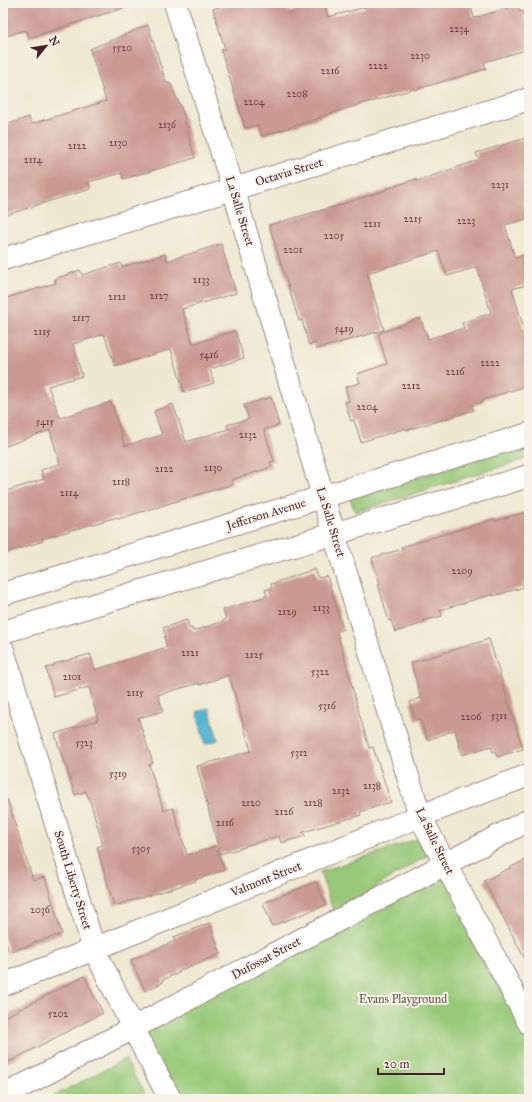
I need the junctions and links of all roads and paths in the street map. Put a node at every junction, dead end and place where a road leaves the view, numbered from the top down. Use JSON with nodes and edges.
{"nodes":[{"id":1,"x":175,"y":3,"type":"edge"},
{"id":2,"x":529,"y":99,"type":"edge"},
{"id":3,"x":233,"y":188,"type":"junction"},
{"id":4,"x":3,"y":259,"type":"edge"},
{"id":5,"x":529,"y":434,"type":"edge"},
{"id":6,"x":529,"y":476,"type":"edge"},
{"id":7,"x":323,"y":497,"type":"junction"},
{"id":8,"x":334,"y":534,"type":"junction"},
{"id":9,"x":3,"y":594,"type":"edge"},
{"id":10,"x":3,"y":632,"type":"edge"},
{"id":11,"x":3,"y":650,"type":"edge"},
{"id":12,"x":529,"y":775,"type":"edge"},
{"id":13,"x":420,"y":816,"type":"junction"},
{"id":14,"x":529,"y":820,"type":"edge"},
{"id":15,"x":446,"y":864,"type":"junction"},
{"id":16,"x":94,"y":949,"type":"junction"},
{"id":17,"x":3,"y":985,"type":"edge"},
{"id":18,"x":529,"y":1023,"type":"edge"},
{"id":19,"x":133,"y":1028,"type":"junction"},
{"id":20,"x":3,"y":1096,"type":"edge"},
{"id":21,"x":170,"y":1099,"type":"edge"}],
"edges":[{"from":1,"to":3,"type":"street","name":"La Salle Street"},
{"from":2,"to":3,"type":"street","name":"Octavia Street"},
{"from":3,"to":4,"type":"street","name":"Octavia Street"},
{"from":3,"to":7,"type":"street","name":"La Salle Street"},
{"from":5,"to":7,"type":"street","name":"Jefferson Avenue"},
{"from":6,"to":8,"type":"street"},
{"from":7,"to":8,"type":"street","name":"La Salle Street"},
{"from":7,"to":9,"type":"street","name":"Jefferson Avenue"},
{"from":8,"to":10,"type":"street"},
{"from":8,"to":13,"type":"street","name":"La Salle Street"},
{"from":11,"to":16,"type":"street","name":"South Liberty Street"},
{"from":12,"to":13,"type":"street","name":"Valmont Street"},
{"from":13,"to":15,"type":"street","name":"La Salle Street"},
{"from":13,"to":16,"type":"street","name":"Valmont Street"},
{"from":14,"to":15,"type":"street","name":"Dufossat Street"},
{"from":15,"to":18,"type":"street","name":"La Salle Street"},
{"from":15,"to":19,"type":"street","name":"Dufossat Street"},
{"from":16,"to":17,"type":"street","name":"Valmont Street"},
{"from":16,"to":19,"type":"street","name":"South Liberty Street"},
{"from":19,"to":20,"type":"street","name":"Dufossat Street"},
{"from":19,"to":21,"type":"street","name":"South Liberty Street"}]}
